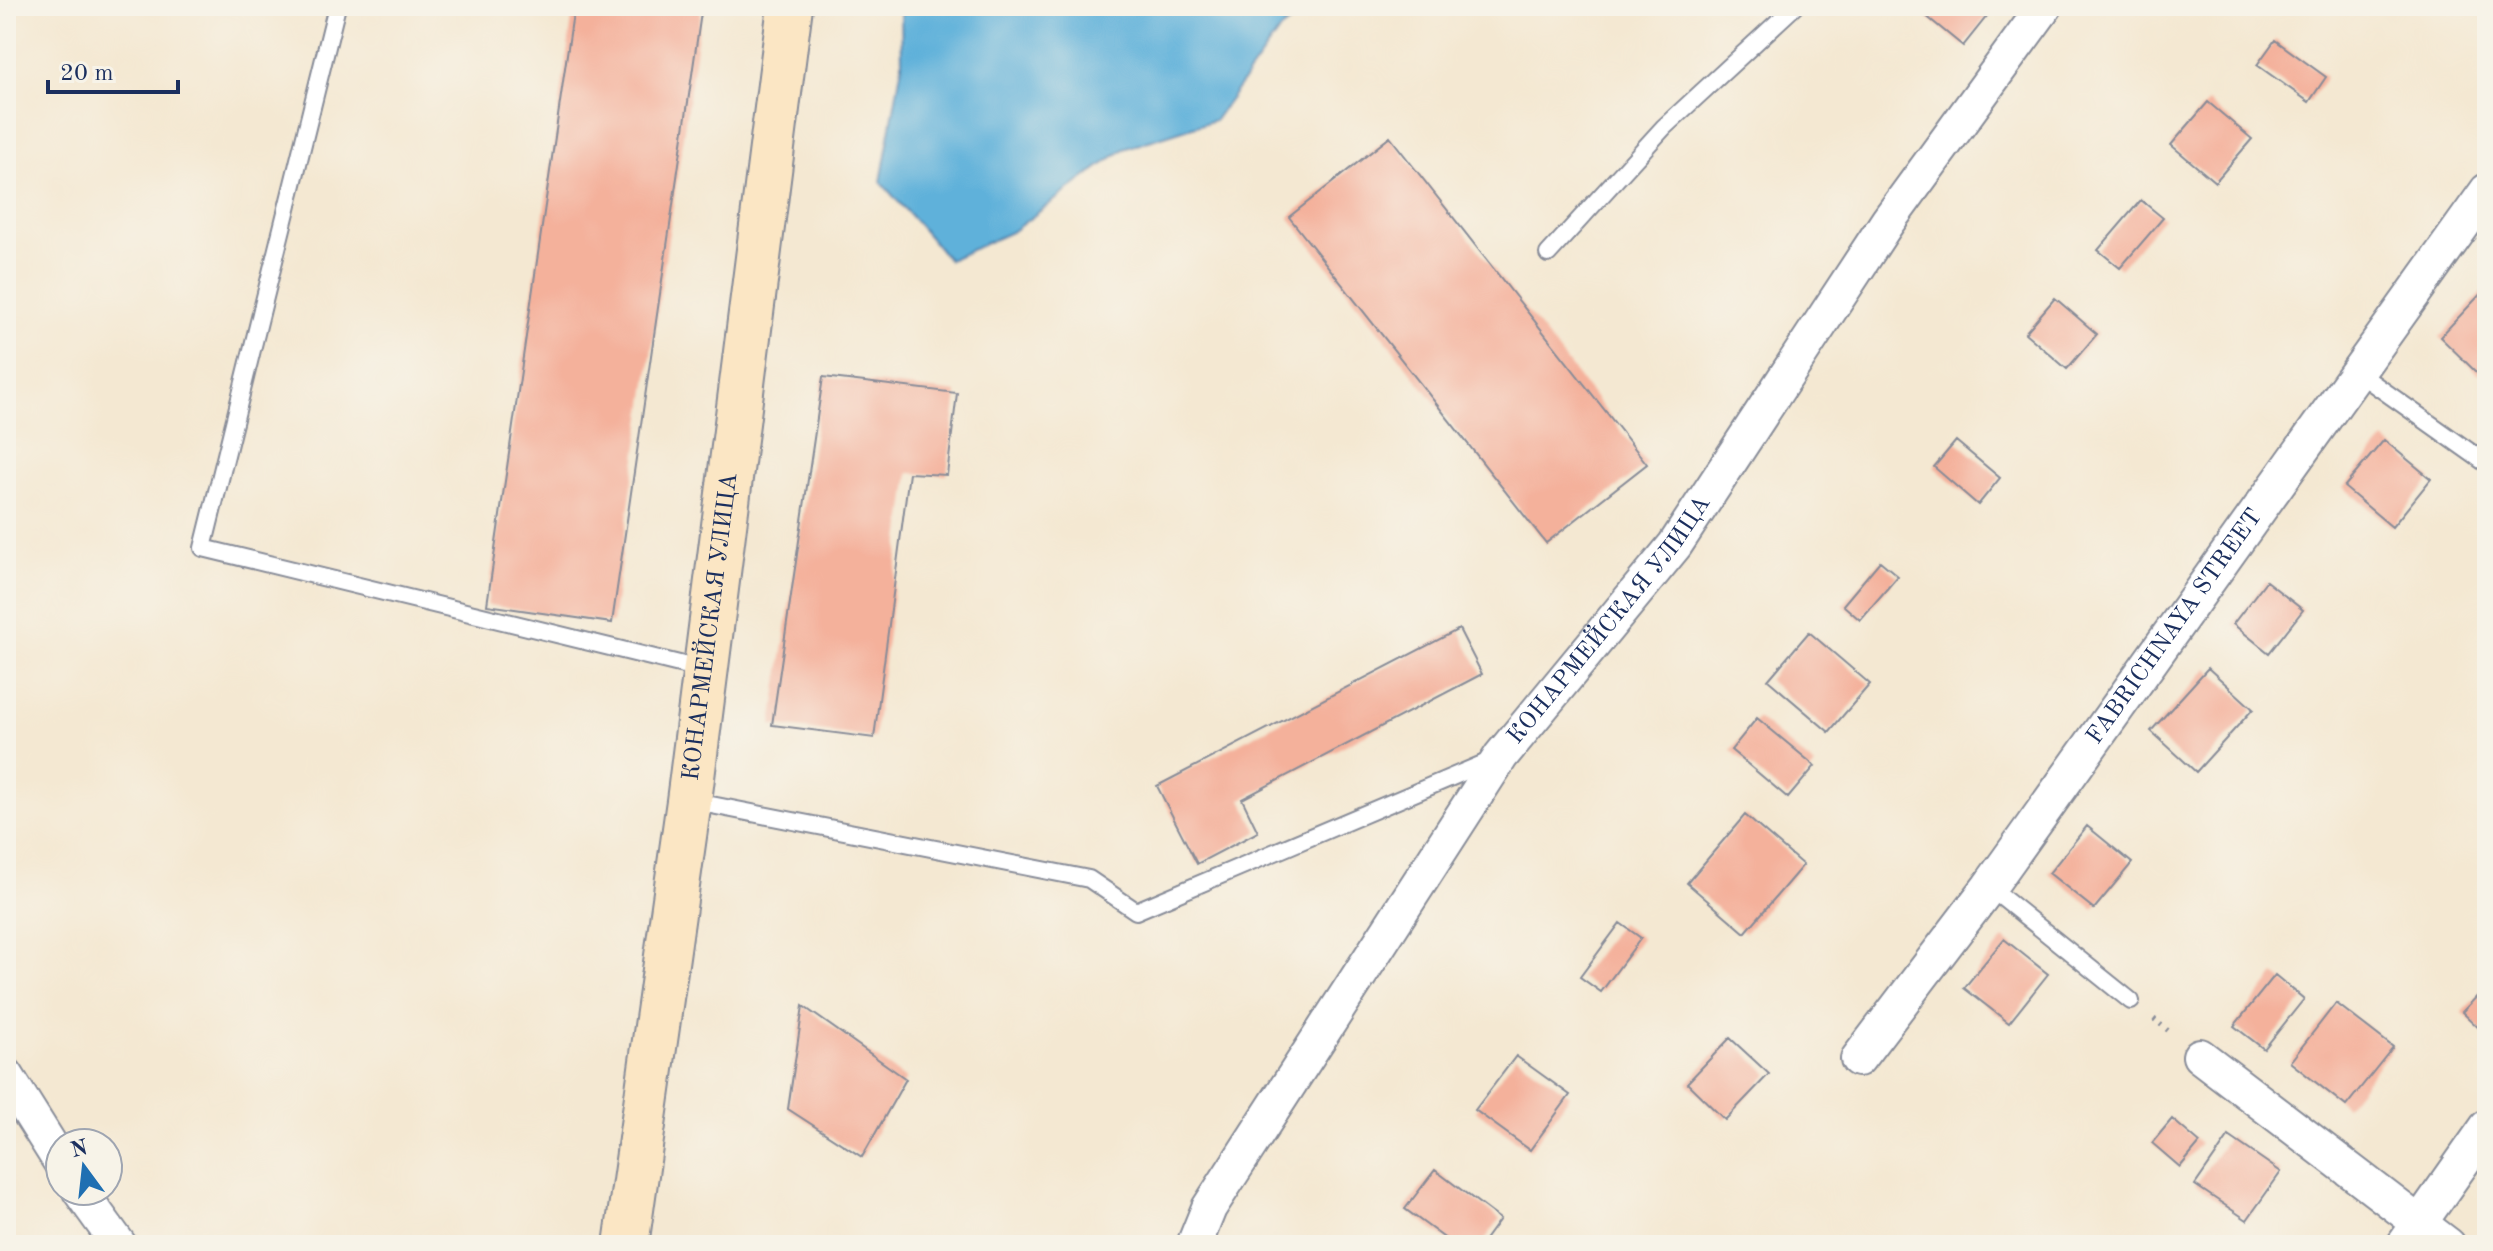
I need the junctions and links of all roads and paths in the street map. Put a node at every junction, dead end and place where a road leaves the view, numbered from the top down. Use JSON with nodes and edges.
{"nodes":[{"id":1,"x":337,"y":6,"type":"edge"},
{"id":2,"x":790,"y":6,"type":"edge"},
{"id":3,"x":1795,"y":6,"type":"edge"},
{"id":4,"x":2045,"y":6,"type":"edge"},
{"id":5,"x":2487,"y":191,"type":"edge"},
{"id":6,"x":1548,"y":254,"type":"dead end"},
{"id":7,"x":2357,"y":372,"type":"junction"},
{"id":8,"x":2487,"y":464,"type":"edge"},
{"id":9,"x":706,"y":670,"type":"junction"},
{"id":10,"x":1501,"y":756,"type":"junction"},
{"id":11,"x":689,"y":801,"type":"junction"},
{"id":12,"x":1989,"y":887,"type":"junction"},
{"id":13,"x":2131,"y":1001,"type":"joint"},
{"id":14,"x":2200,"y":1056,"type":"joint"},
{"id":15,"x":1858,"y":1059,"type":"dead end"},
{"id":16,"x":6,"y":1075,"type":"edge"},
{"id":17,"x":2487,"y":1127,"type":"edge"},
{"id":18,"x":44,"y":1136,"type":"edge"},
{"id":19,"x":92,"y":1207,"type":"edge"},
{"id":20,"x":2411,"y":1235,"type":"edge"},
{"id":21,"x":119,"y":1245,"type":"edge"},
{"id":22,"x":626,"y":1245,"type":"edge"},
{"id":23,"x":1194,"y":1245,"type":"edge"},
{"id":24,"x":2448,"y":1245,"type":"edge"}],
"edges":[{"from":1,"to":9,"type":"lane"},
{"from":2,"to":9,"type":"main road","name":"КОНАРМЕЙСКАЯ УЛИЦА"},
{"from":3,"to":6,"type":"lane"},
{"from":4,"to":10,"type":"street","name":"КОНАРМЕЙСКАЯ УЛИЦА"},
{"from":5,"to":7,"type":"street","name":"FABRICHNAYA STREET"},
{"from":7,"to":8,"type":"lane"},
{"from":7,"to":12,"type":"street","name":"FABRICHNAYA STREET"},
{"from":9,"to":11,"type":"main road","name":"КОНАРМЕЙСКАЯ УЛИЦА"},
{"from":10,"to":11,"type":"lane"},
{"from":10,"to":23,"type":"street","name":"КОНАРМЕЙСКАЯ УЛИЦА"},
{"from":11,"to":22,"type":"main road","name":"КОНАРМЕЙСКАЯ УЛИЦА"},
{"from":12,"to":13,"type":"lane"},
{"from":12,"to":15,"type":"street","name":"FABRICHNAYA STREET"},
{"from":13,"to":14,"type":"path"},
{"from":14,"to":20,"type":"street"},
{"from":16,"to":18,"type":"street"},
{"from":17,"to":20,"type":"street"},
{"from":19,"to":21,"type":"street"},
{"from":20,"to":24,"type":"street"}]}
